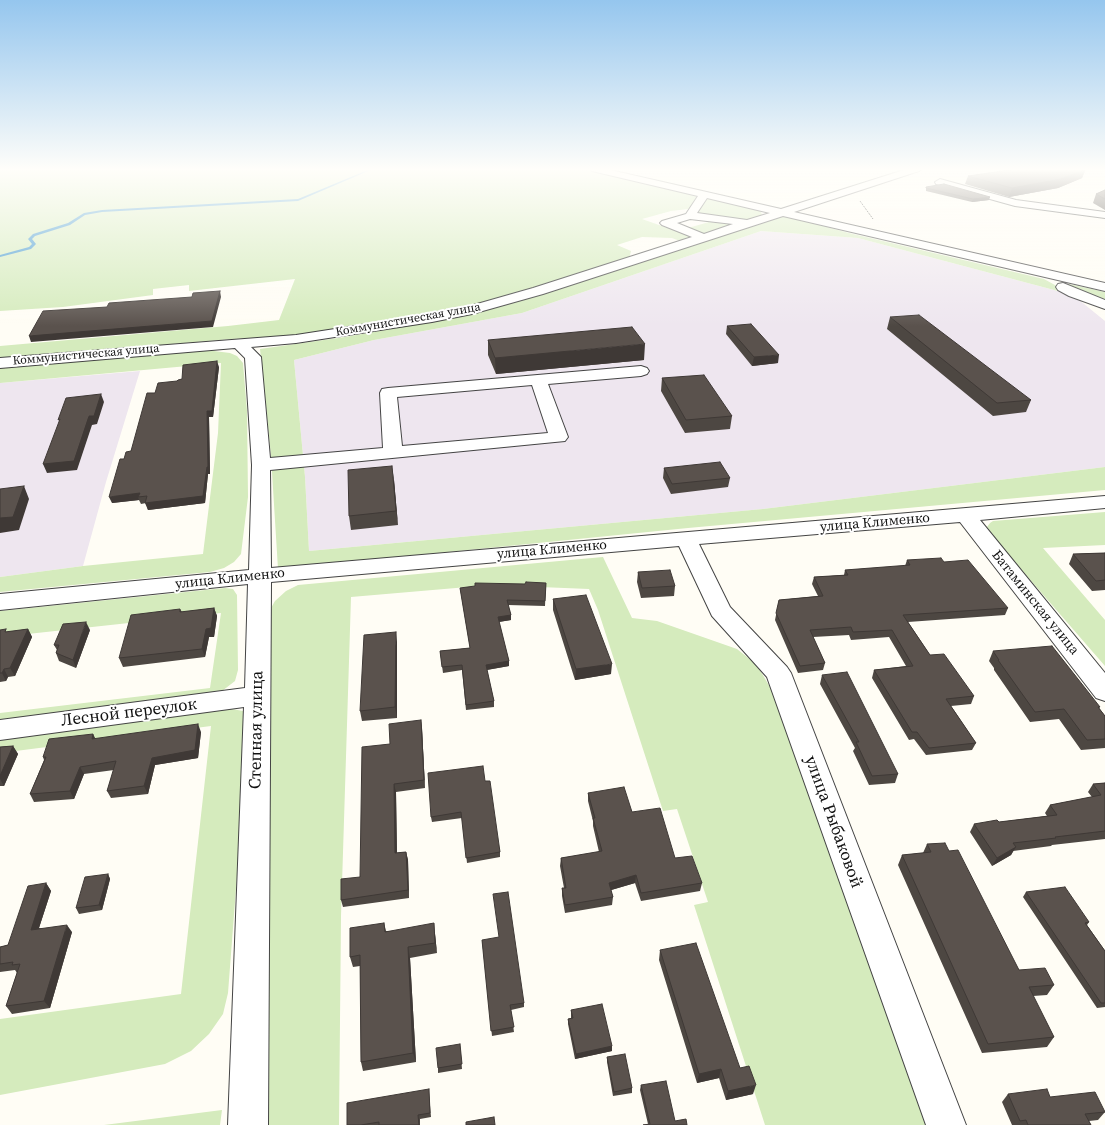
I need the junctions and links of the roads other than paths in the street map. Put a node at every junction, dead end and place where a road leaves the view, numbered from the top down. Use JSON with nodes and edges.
{"nodes":[{"id":1,"x":671,"y":222,"type":"edge"},
{"id":2,"x":736,"y":222,"type":"edge"},
{"id":3,"x":752,"y":222,"type":"edge"},
{"id":4,"x":822,"y":222,"type":"edge"},
{"id":5,"x":748,"y":223,"type":"junction"},
{"id":6,"x":704,"y":238,"type":"junction"},
{"id":7,"x":1061,"y":277,"type":"junction"},
{"id":8,"x":1105,"y":287,"type":"edge"},
{"id":9,"x":1105,"y":305,"type":"edge"},
{"id":10,"x":238,"y":343,"type":"junction"},
{"id":11,"x":0,"y":363,"type":"edge"},
{"id":12,"x":641,"y":371,"type":"dead end"},
{"id":13,"x":538,"y":380,"type":"junction"},
{"id":14,"x":393,"y":452,"type":"junction"},
{"id":15,"x":261,"y":466,"type":"junction"},
{"id":16,"x":1105,"y":502,"type":"edge"},
{"id":17,"x":965,"y":515,"type":"junction"},
{"id":18,"x":686,"y":539,"type":"junction"},
{"id":19,"x":260,"y":576,"type":"junction"},
{"id":20,"x":0,"y":602,"type":"edge"},
{"id":21,"x":1105,"y":690,"type":"edge"},
{"id":22,"x":258,"y":696,"type":"junction"},
{"id":23,"x":0,"y":730,"type":"edge"},
{"id":24,"x":248,"y":1125,"type":"edge"},
{"id":25,"x":946,"y":1125,"type":"edge"}],
"edges":[{"from":1,"to":6,"type":"street"},
{"from":2,"to":5,"type":"street"},
{"from":3,"to":5,"type":"street","name":"Коммунистическая улица"},
{"from":4,"to":7,"type":"street"},
{"from":5,"to":6,"type":"street","name":"Коммунистическая улица"},
{"from":6,"to":10,"type":"street","name":"Коммунистическая улица"},
{"from":7,"to":8,"type":"street"},
{"from":7,"to":9,"type":"street"},
{"from":10,"to":11,"type":"street","name":"Коммунистическая улица"},
{"from":10,"to":15,"type":"street","name":"Степная улица"},
{"from":12,"to":13,"type":"street"},
{"from":13,"to":14,"type":"street"},
{"from":13,"to":14,"type":"street"},
{"from":14,"to":15,"type":"street"},
{"from":15,"to":19,"type":"street","name":"Степная улица"},
{"from":16,"to":17,"type":"street","name":"улица Клименко"},
{"from":17,"to":18,"type":"street","name":"улица Клименко"},
{"from":17,"to":21,"type":"street","name":"Батаминская улица"},
{"from":18,"to":19,"type":"street","name":"улица Клименко"},
{"from":18,"to":25,"type":"street","name":"улица Рыбаковой"},
{"from":19,"to":20,"type":"street","name":"улица Клименко"},
{"from":19,"to":22,"type":"street","name":"Степная улица"},
{"from":22,"to":23,"type":"street","name":"Лесной переулок"},
{"from":22,"to":24,"type":"street","name":"Степная улица"}]}
